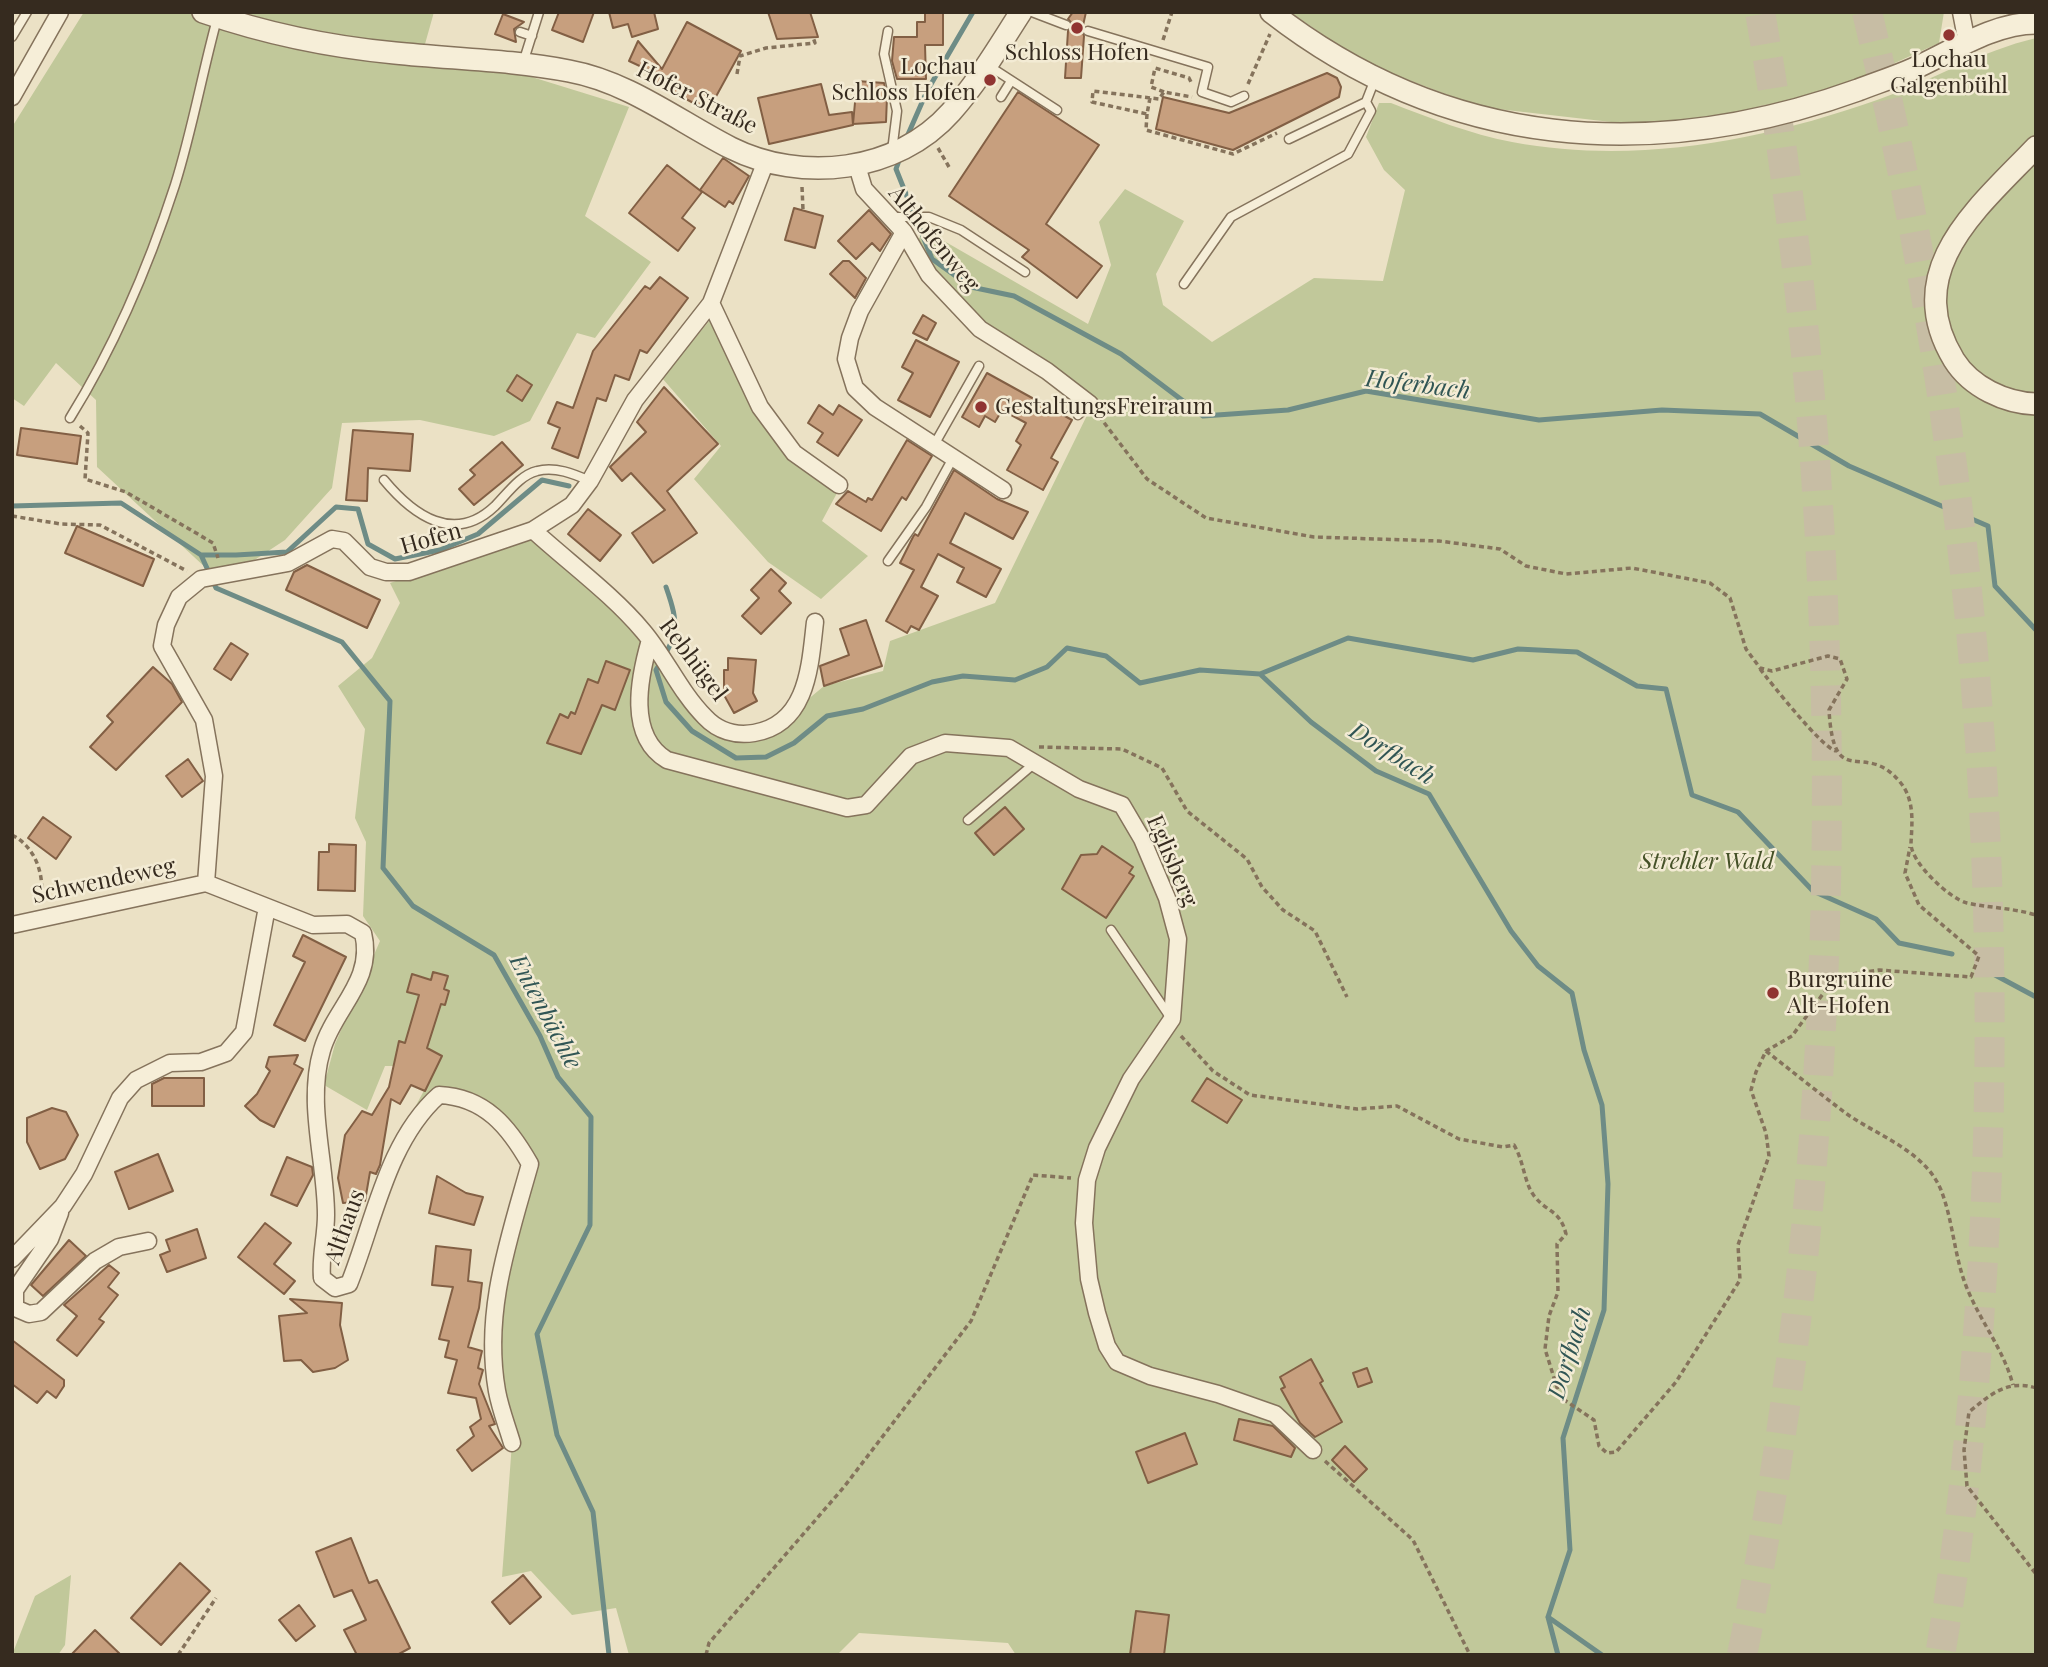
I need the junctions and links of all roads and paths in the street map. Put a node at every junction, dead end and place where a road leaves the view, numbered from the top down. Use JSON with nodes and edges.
{"nodes":[{"id":1,"x":27,"y":12,"type":"edge"},
{"id":2,"x":60,"y":12,"type":"edge"},
{"id":3,"x":539,"y":12,"type":"edge"},
{"id":4,"x":1021,"y":12,"type":"edge"},
{"id":5,"x":1032,"y":12,"type":"edge"},
{"id":6,"x":1172,"y":12,"type":"edge"},
{"id":7,"x":1961,"y":12,"type":"edge"},
{"id":8,"x":211,"y":15,"type":"edge"},
{"id":9,"x":1047,"y":16,"type":"edge"},
{"id":10,"x":1277,"y":21,"type":"edge"},
{"id":11,"x":2036,"y":23,"type":"edge"},
{"id":12,"x":1066,"y":25,"type":"dead end"},
{"id":13,"x":888,"y":31,"type":"dead end"},
{"id":14,"x":1050,"y":31,"type":"dead end"},
{"id":15,"x":1088,"y":31,"type":"dead end"},
{"id":16,"x":520,"y":32,"type":"dead end"},
{"id":17,"x":532,"y":36,"type":"junction"},
{"id":18,"x":12,"y":37,"type":"edge"},
{"id":19,"x":813,"y":37,"type":"dead end"},
{"id":20,"x":1163,"y":41,"type":"dead end"},
{"id":21,"x":1967,"y":43,"type":"junction"},
{"id":22,"x":986,"y":64,"type":"junction"},
{"id":23,"x":523,"y":65,"type":"junction"},
{"id":24,"x":737,"y":74,"type":"dead end"},
{"id":25,"x":1375,"y":79,"type":"junction"},
{"id":26,"x":1015,"y":82,"type":"junction"},
{"id":27,"x":1164,"y":92,"type":"junction"},
{"id":28,"x":1202,"y":92,"type":"junction"},
{"id":29,"x":1244,"y":96,"type":"joint"},
{"id":30,"x":12,"y":97,"type":"edge"},
{"id":31,"x":1000,"y":97,"type":"dead end"},
{"id":32,"x":1150,"y":98,"type":"junction"},
{"id":33,"x":1366,"y":102,"type":"junction"},
{"id":34,"x":1057,"y":110,"type":"dead end"},
{"id":35,"x":1147,"y":114,"type":"junction"},
{"id":36,"x":1289,"y":139,"type":"dead end"},
{"id":37,"x":910,"y":145,"type":"junction"},
{"id":38,"x":2036,"y":147,"type":"edge"},
{"id":39,"x":1233,"y":154,"type":"dead end"},
{"id":40,"x":766,"y":161,"type":"junction"},
{"id":41,"x":857,"y":166,"type":"junction"},
{"id":42,"x":949,"y":167,"type":"dead end"},
{"id":43,"x":802,"y":184,"type":"dead end"},
{"id":44,"x":803,"y":210,"type":"dead end"},
{"id":45,"x":899,"y":222,"type":"junction"},
{"id":46,"x":1025,"y":272,"type":"dead end"},
{"id":47,"x":1184,"y":284,"type":"dead end"},
{"id":48,"x":711,"y":303,"type":"junction"},
{"id":49,"x":979,"y":366,"type":"dead end"},
{"id":50,"x":2036,"y":404,"type":"edge"},
{"id":51,"x":1084,"y":409,"type":"joint"},
{"id":52,"x":70,"y":418,"type":"joint"},
{"id":53,"x":934,"y":445,"type":"junction"},
{"id":54,"x":953,"y":458,"type":"junction"},
{"id":55,"x":384,"y":480,"type":"dead end"},
{"id":56,"x":590,"y":481,"type":"junction"},
{"id":57,"x":838,"y":485,"type":"dead end"},
{"id":58,"x":1003,"y":490,"type":"dead end"},
{"id":59,"x":12,"y":516,"type":"edge"},
{"id":60,"x":533,"y":530,"type":"junction"},
{"id":61,"x":888,"y":561,"type":"dead end"},
{"id":62,"x":220,"y":569,"type":"junction"},
{"id":63,"x":201,"y":579,"type":"junction"},
{"id":64,"x":815,"y":622,"type":"dead end"},
{"id":65,"x":655,"y":647,"type":"junction"},
{"id":66,"x":1760,"y":668,"type":"junction"},
{"id":67,"x":1009,"y":748,"type":"junction"},
{"id":68,"x":1836,"y":751,"type":"junction"},
{"id":69,"x":1036,"y":762,"type":"junction"},
{"id":70,"x":968,"y":820,"type":"dead end"},
{"id":71,"x":12,"y":835,"type":"edge"},
{"id":72,"x":1910,"y":847,"type":"junction"},
{"id":73,"x":206,"y":883,"type":"junction"},
{"id":74,"x":267,"y":907,"type":"junction"},
{"id":75,"x":2036,"y":915,"type":"edge"},
{"id":76,"x":36,"y":918,"type":"junction"},
{"id":77,"x":12,"y":925,"type":"edge"},
{"id":78,"x":1111,"y":930,"type":"dead end"},
{"id":79,"x":1347,"y":997,"type":"dead end"},
{"id":80,"x":1172,"y":1019,"type":"junction"},
{"id":81,"x":1766,"y":1051,"type":"junction"},
{"id":82,"x":1087,"y":1180,"type":"junction"},
{"id":83,"x":63,"y":1206,"type":"junction"},
{"id":84,"x":148,"y":1241,"type":"dead end"},
{"id":85,"x":12,"y":1259,"type":"edge"},
{"id":86,"x":2012,"y":1385,"type":"junction"},
{"id":87,"x":2036,"y":1388,"type":"edge"},
{"id":88,"x":512,"y":1443,"type":"dead end"},
{"id":89,"x":1313,"y":1450,"type":"joint"},
{"id":90,"x":2036,"y":1574,"type":"edge"},
{"id":91,"x":216,"y":1598,"type":"dead end"},
{"id":92,"x":178,"y":1655,"type":"edge"},
{"id":93,"x":706,"y":1655,"type":"edge"},
{"id":94,"x":1470,"y":1655,"type":"edge"}],
"edges":[{"from":1,"to":18,"type":"lane"},
{"from":2,"to":30,"type":"street"},
{"from":3,"to":17,"type":"lane"},
{"from":4,"to":22,"type":"street","name":"Hofer Straße"},
{"from":5,"to":9,"type":"lane"},
{"from":6,"to":20,"type":"path"},
{"from":7,"to":21,"type":"street"},
{"from":8,"to":23,"type":"street","name":"Hofer Straße"},
{"from":8,"to":52,"type":"lane"},
{"from":9,"to":12,"type":"lane"},
{"from":9,"to":14,"type":"lane"},
{"from":10,"to":25,"type":"street"},
{"from":10,"to":29,"type":"path"},
{"from":11,"to":21,"type":"street"},
{"from":13,"to":37,"type":"lane"},
{"from":15,"to":28,"type":"lane"},
{"from":16,"to":17,"type":"lane"},
{"from":17,"to":23,"type":"lane"},
{"from":19,"to":24,"type":"path"},
{"from":21,"to":25,"type":"street"},
{"from":22,"to":26,"type":"lane"},
{"from":22,"to":37,"type":"street","name":"Hofer Straße"},
{"from":23,"to":40,"type":"street","name":"Hofer Straße"},
{"from":25,"to":33,"type":"lane"},
{"from":26,"to":31,"type":"lane"},
{"from":26,"to":34,"type":"lane"},
{"from":27,"to":28,"type":"path"},
{"from":27,"to":28,"type":"path"},
{"from":27,"to":32,"type":"path"},
{"from":28,"to":29,"type":"lane"},
{"from":32,"to":35,"type":"path"},
{"from":32,"to":35,"type":"path"},
{"from":33,"to":36,"type":"lane"},
{"from":33,"to":47,"type":"lane"},
{"from":35,"to":39,"type":"path"},
{"from":37,"to":41,"type":"street","name":"Hofer Straße"},
{"from":37,"to":42,"type":"path"},
{"from":38,"to":50,"type":"street"},
{"from":40,"to":41,"type":"street","name":"Hofer Straße"},
{"from":40,"to":48,"type":"street","name":"Hofen"},
{"from":41,"to":45,"type":"street","name":"Althofenweg"},
{"from":43,"to":44,"type":"path"},
{"from":45,"to":46,"type":"lane"},
{"from":45,"to":51,"type":"street","name":"Althofenweg"},
{"from":45,"to":53,"type":"street"},
{"from":48,"to":56,"type":"street","name":"Hofen"},
{"from":48,"to":57,"type":"street"},
{"from":49,"to":53,"type":"lane"},
{"from":51,"to":66,"type":"path"},
{"from":52,"to":62,"type":"path"},
{"from":53,"to":54,"type":"street"},
{"from":54,"to":58,"type":"street"},
{"from":54,"to":61,"type":"lane"},
{"from":55,"to":56,"type":"lane"},
{"from":56,"to":60,"type":"street","name":"Hofen"},
{"from":59,"to":63,"type":"path"},
{"from":60,"to":62,"type":"street","name":"Hofen"},
{"from":60,"to":65,"type":"street","name":"Rebhügel"},
{"from":62,"to":63,"type":"street","name":"Hofen"},
{"from":63,"to":73,"type":"street"},
{"from":64,"to":65,"type":"street","name":"Rebhügel"},
{"from":65,"to":67,"type":"street","name":"Eglisberg"},
{"from":66,"to":68,"type":"path"},
{"from":66,"to":68,"type":"path"},
{"from":67,"to":69,"type":"street","name":"Eglisberg"},
{"from":67,"to":79,"type":"path"},
{"from":68,"to":72,"type":"path"},
{"from":69,"to":70,"type":"lane"},
{"from":69,"to":80,"type":"street","name":"Eglisberg"},
{"from":71,"to":76,"type":"path"},
{"from":72,"to":75,"type":"path"},
{"from":72,"to":81,"type":"path"},
{"from":73,"to":74,"type":"street","name":"Althaus"},
{"from":73,"to":76,"type":"street","name":"Schwendeweg"},
{"from":74,"to":83,"type":"street"},
{"from":74,"to":88,"type":"street","name":"Althaus"},
{"from":76,"to":77,"type":"street","name":"Schwendeweg"},
{"from":78,"to":80,"type":"lane"},
{"from":80,"to":81,"type":"path"},
{"from":80,"to":82,"type":"street","name":"Eglisberg"},
{"from":81,"to":86,"type":"path"},
{"from":82,"to":89,"type":"street","name":"Eglisberg"},
{"from":82,"to":93,"type":"path"},
{"from":83,"to":84,"type":"street"},
{"from":83,"to":85,"type":"street"},
{"from":86,"to":87,"type":"path"},
{"from":86,"to":90,"type":"path"},
{"from":89,"to":94,"type":"path"},
{"from":91,"to":92,"type":"path"}]}
